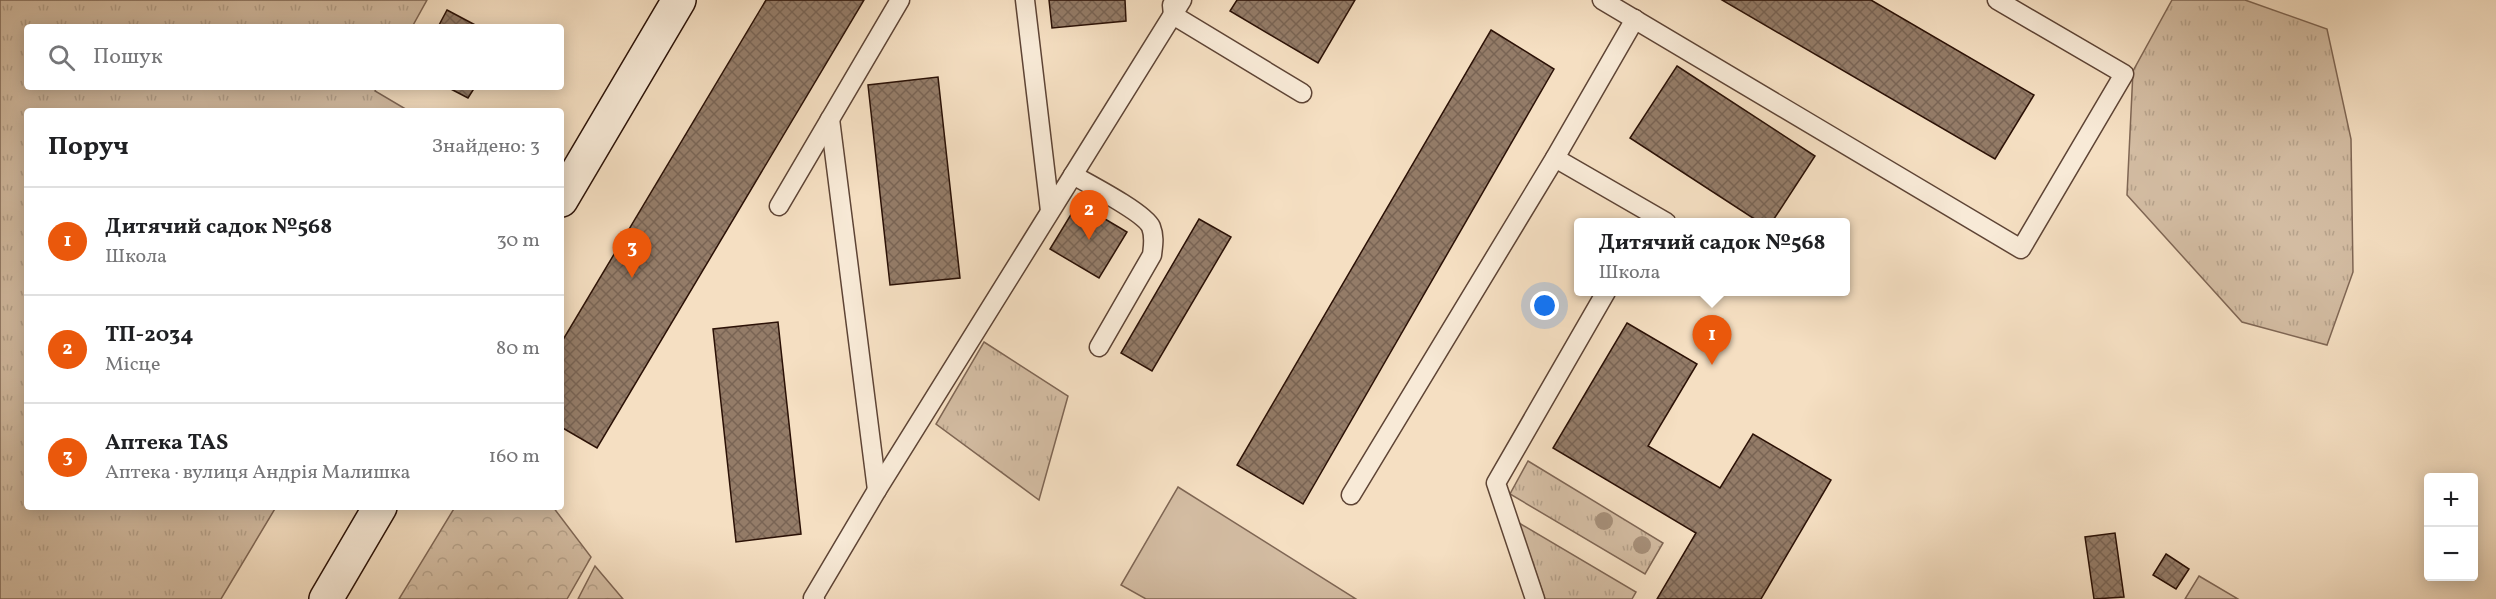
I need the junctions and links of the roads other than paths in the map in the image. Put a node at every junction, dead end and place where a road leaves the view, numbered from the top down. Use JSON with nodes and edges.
{"nodes":[{"id":1,"x":679,"y":0,"type":"edge"},
{"id":2,"x":900,"y":0,"type":"edge"},
{"id":3,"x":1024,"y":0,"type":"edge"},
{"id":4,"x":1602,"y":0,"type":"edge"},
{"id":5,"x":1998,"y":0,"type":"edge"},
{"id":6,"x":1175,"y":5,"type":"edge"},
{"id":7,"x":1635,"y":19,"type":"junction"},
{"id":8,"x":1302,"y":93,"type":"dead end"},
{"id":9,"x":830,"y":119,"type":"junction"},
{"id":10,"x":1555,"y":158,"type":"junction"},
{"id":11,"x":1073,"y":175,"type":"junction"},
{"id":12,"x":564,"y":195,"type":"edge"},
{"id":13,"x":779,"y":206,"type":"dead end"},
{"id":14,"x":1050,"y":211,"type":"junction"},
{"id":15,"x":1651,"y":218,"type":"edge"},
{"id":16,"x":1603,"y":296,"type":"edge"},
{"id":17,"x":1099,"y":347,"type":"dead end"},
{"id":18,"x":876,"y":490,"type":"junction"},
{"id":19,"x":1350,"y":495,"type":"dead end"},
{"id":20,"x":378,"y":510,"type":"edge"},
{"id":21,"x":326,"y":599,"type":"edge"},
{"id":22,"x":815,"y":599,"type":"edge"},
{"id":23,"x":1534,"y":599,"type":"edge"}],
"edges":[{"from":1,"to":12,"type":"street"},
{"from":2,"to":9,"type":"lane"},
{"from":3,"to":14,"type":"lane"},
{"from":4,"to":7,"type":"lane"},
{"from":5,"to":7,"type":"lane"},
{"from":6,"to":8,"type":"lane"},
{"from":6,"to":11,"type":"lane"},
{"from":7,"to":10,"type":"lane"},
{"from":9,"to":13,"type":"lane"},
{"from":9,"to":18,"type":"lane"},
{"from":10,"to":15,"type":"lane"},
{"from":10,"to":19,"type":"lane"},
{"from":11,"to":14,"type":"lane"},
{"from":11,"to":17,"type":"lane"},
{"from":14,"to":18,"type":"lane"},
{"from":16,"to":23,"type":"lane"},
{"from":18,"to":22,"type":"lane"},
{"from":20,"to":21,"type":"street"}]}
